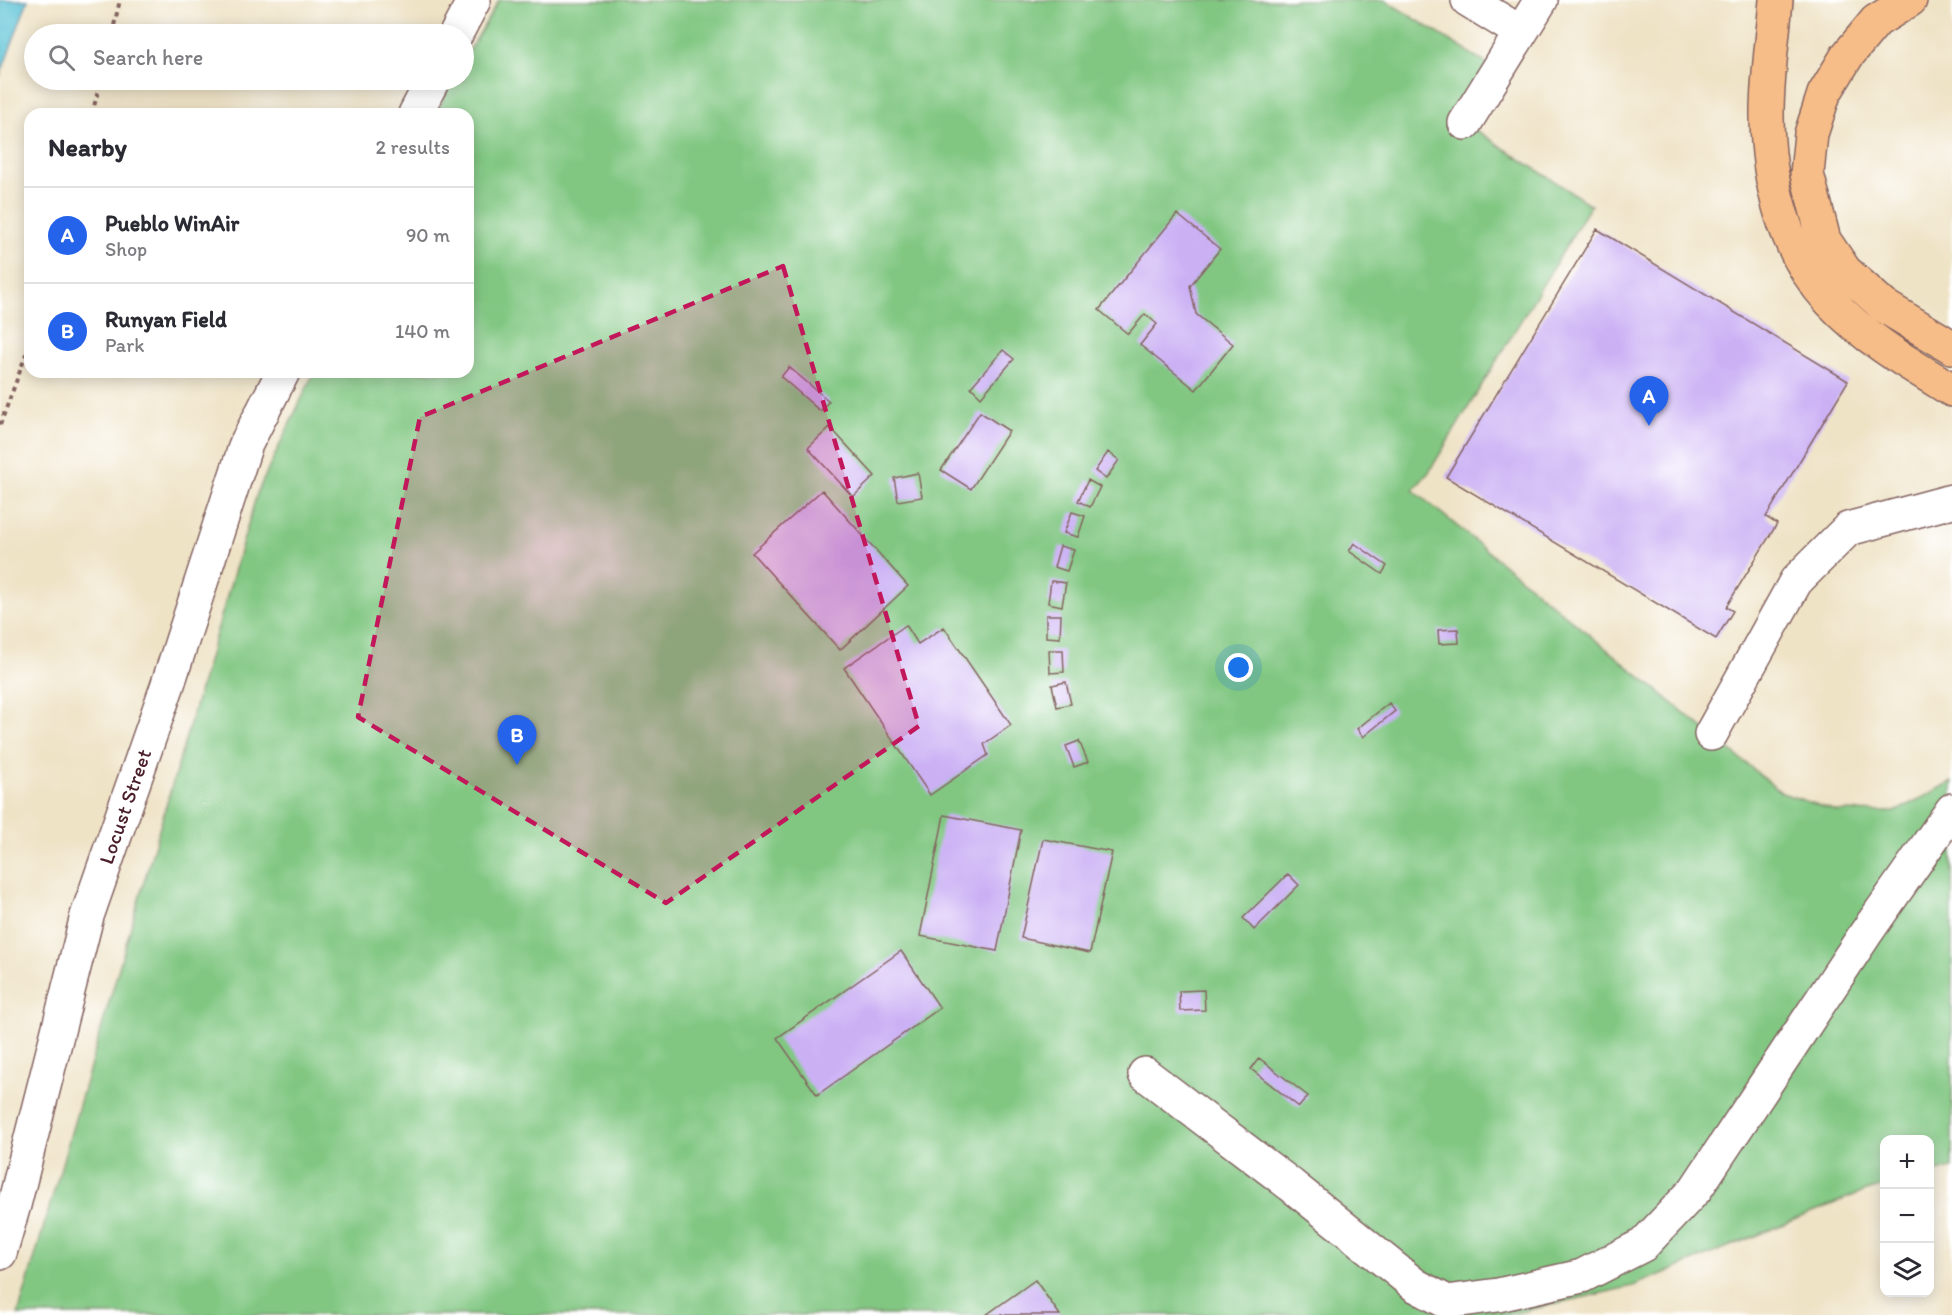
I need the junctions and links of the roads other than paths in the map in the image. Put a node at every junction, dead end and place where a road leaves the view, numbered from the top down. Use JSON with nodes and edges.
{"nodes":[{"id":1,"x":474,"y":0,"type":"edge"},
{"id":2,"x":1468,"y":0,"type":"edge"},
{"id":3,"x":1541,"y":0,"type":"edge"},
{"id":4,"x":1776,"y":0,"type":"edge"},
{"id":5,"x":1910,"y":0,"type":"edge"},
{"id":6,"x":461,"y":24,"type":"edge"},
{"id":7,"x":1521,"y":32,"type":"junction"},
{"id":8,"x":427,"y":90,"type":"edge"},
{"id":9,"x":418,"y":108,"type":"edge"},
{"id":10,"x":1465,"y":123,"type":"dead end"},
{"id":11,"x":1952,"y":347,"type":"edge"},
{"id":12,"x":280,"y":378,"type":"edge"},
{"id":13,"x":1952,"y":390,"type":"edge"},
{"id":14,"x":1952,"y":501,"type":"edge"},
{"id":15,"x":1711,"y":734,"type":"dead end"},
{"id":16,"x":1952,"y":810,"type":"edge"},
{"id":17,"x":1145,"y":1074,"type":"dead end"},
{"id":18,"x":7,"y":1216,"type":"edge"},
{"id":19,"x":0,"y":1253,"type":"edge"}],
"edges":[{"from":1,"to":6,"type":"street"},
{"from":2,"to":7,"type":"street"},
{"from":3,"to":7,"type":"street"},
{"from":4,"to":13,"type":"highway"},
{"from":5,"to":11,"type":"highway"},
{"from":7,"to":10,"type":"street"},
{"from":8,"to":9,"type":"street"},
{"from":12,"to":18,"type":"street","name":"Locust Street"},
{"from":14,"to":15,"type":"street"},
{"from":16,"to":17,"type":"street"},
{"from":18,"to":19,"type":"street","name":"Locust Street"}]}
